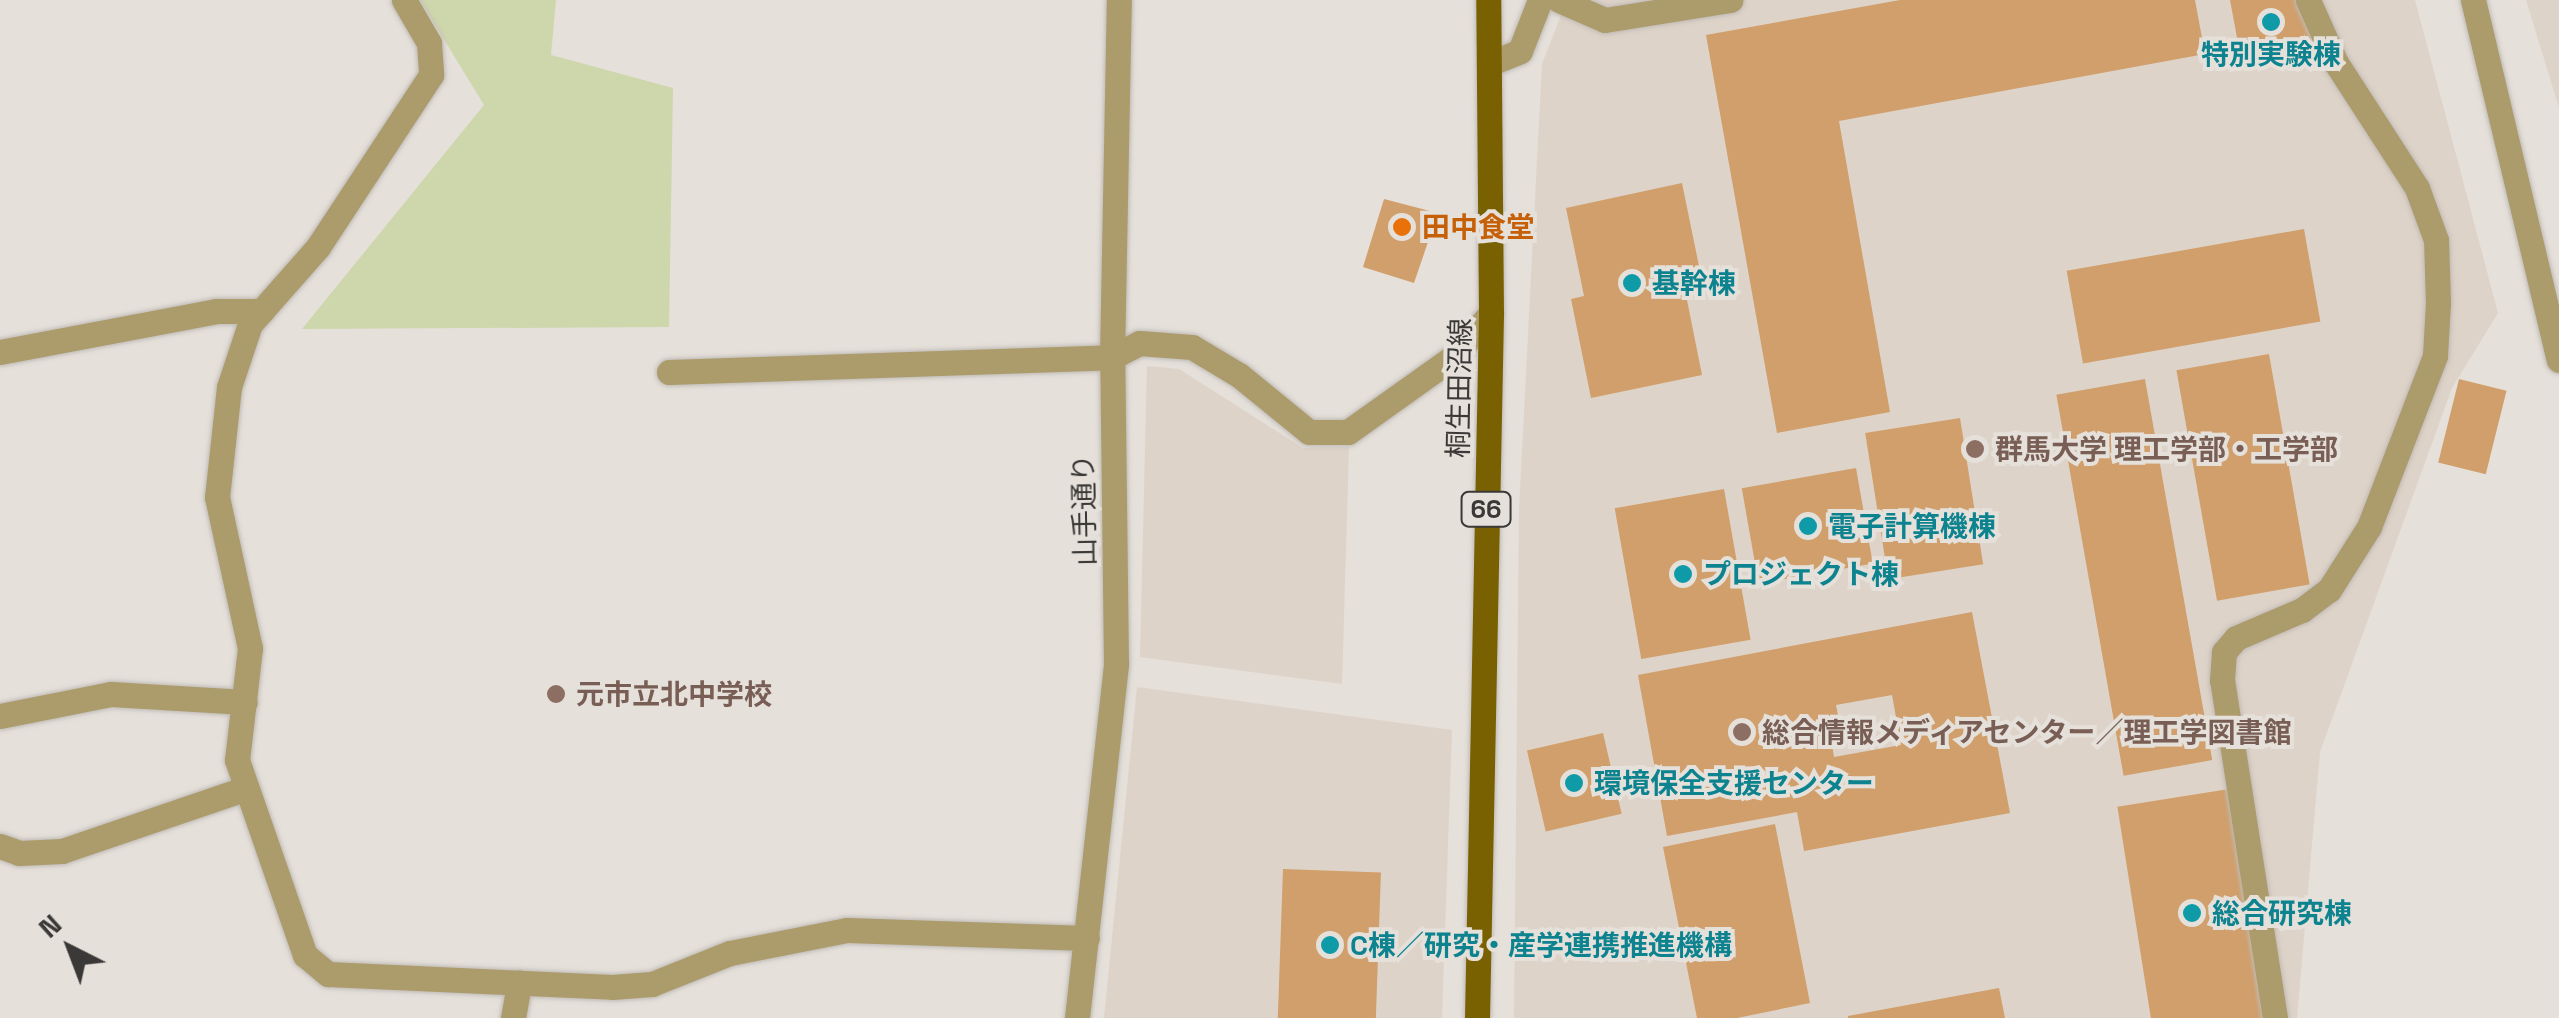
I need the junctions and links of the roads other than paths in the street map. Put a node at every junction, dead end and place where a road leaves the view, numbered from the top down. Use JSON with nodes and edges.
{"nodes":[{"id":1,"x":404,"y":0,"type":"edge"},
{"id":2,"x":1119,"y":0,"type":"edge"},
{"id":3,"x":1488,"y":0,"type":"edge"},
{"id":4,"x":1540,"y":0,"type":"edge"},
{"id":5,"x":1559,"y":0,"type":"edge"},
{"id":6,"x":1730,"y":0,"type":"edge"},
{"id":7,"x":2308,"y":0,"type":"edge"},
{"id":8,"x":2474,"y":0,"type":"edge"},
{"id":9,"x":1491,"y":63,"type":"junction"},
{"id":10,"x":262,"y":311,"type":"junction"},
{"id":11,"x":1491,"y":313,"type":"junction"},
{"id":12,"x":0,"y":352,"type":"edge"},
{"id":13,"x":1112,"y":358,"type":"junction"},
{"id":14,"x":2559,"y":360,"type":"edge"},
{"id":15,"x":669,"y":372,"type":"dead end"},
{"id":16,"x":244,"y":702,"type":"junction"},
{"id":17,"x":0,"y":716,"type":"edge"},
{"id":18,"x":247,"y":788,"type":"junction"},
{"id":19,"x":0,"y":846,"type":"edge"},
{"id":20,"x":1087,"y":938,"type":"junction"},
{"id":21,"x":519,"y":983,"type":"junction"},
{"id":22,"x":514,"y":1018,"type":"edge"},
{"id":23,"x":1078,"y":1018,"type":"edge"},
{"id":24,"x":1477,"y":1018,"type":"edge"},
{"id":25,"x":2275,"y":1018,"type":"edge"}],
"edges":[{"from":1,"to":10,"type":"street"},
{"from":2,"to":13,"type":"street","name":"山手通り"},
{"from":3,"to":9,"type":"main road","name":"桐生田沼線","number":"66"},
{"from":4,"to":9,"type":"street"},
{"from":5,"to":6,"type":"street"},
{"from":7,"to":25,"type":"street"},
{"from":8,"to":14,"type":"street"},
{"from":9,"to":11,"type":"main road","name":"桐生田沼線","number":"66"},
{"from":10,"to":12,"type":"street"},
{"from":10,"to":16,"type":"street"},
{"from":11,"to":13,"type":"street"},
{"from":11,"to":24,"type":"main road","name":"桐生田沼線","number":"66"},
{"from":13,"to":15,"type":"street"},
{"from":13,"to":20,"type":"street","name":"山手通り"},
{"from":16,"to":17,"type":"street"},
{"from":16,"to":18,"type":"street"},
{"from":18,"to":19,"type":"street"},
{"from":18,"to":21,"type":"street"},
{"from":20,"to":21,"type":"street"},
{"from":20,"to":23,"type":"street","name":"山手通り"},
{"from":21,"to":22,"type":"street"}]}
